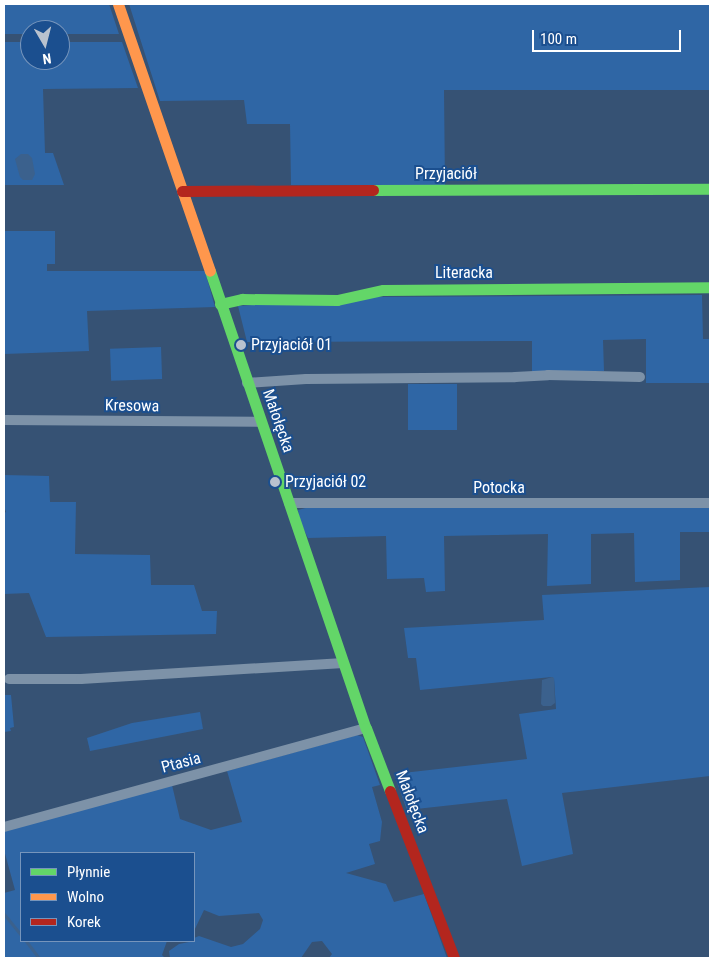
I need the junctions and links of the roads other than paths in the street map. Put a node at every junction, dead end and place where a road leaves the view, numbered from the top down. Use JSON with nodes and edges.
{"nodes":[{"id":1,"x":118,"y":4,"type":"edge"},
{"id":2,"x":710,"y":190,"type":"edge"},
{"id":3,"x":182,"y":191,"type":"junction"},
{"id":4,"x":710,"y":287,"type":"edge"},
{"id":5,"x":220,"y":304,"type":"junction"},
{"id":6,"x":640,"y":377,"type":"dead end"},
{"id":7,"x":248,"y":383,"type":"junction"},
{"id":8,"x":4,"y":420,"type":"edge"},
{"id":9,"x":261,"y":422,"type":"junction"},
{"id":10,"x":289,"y":503,"type":"junction"},
{"id":11,"x":710,"y":503,"type":"edge"},
{"id":12,"x":344,"y":662,"type":"junction"},
{"id":13,"x":9,"y":679,"type":"dead end"},
{"id":14,"x":366,"y":728,"type":"junction"},
{"id":15,"x":4,"y":827,"type":"edge"},
{"id":16,"x":454,"y":958,"type":"edge"}],
"edges":[{"from":1,"to":3,"type":"street","name":"Małołęcka"},
{"from":2,"to":3,"type":"street","name":"Przyjaciół"},
{"from":3,"to":5,"type":"street","name":"Małołęcka"},
{"from":4,"to":5,"type":"street","name":"Literacka"},
{"from":5,"to":7,"type":"street","name":"Małołęcka"},
{"from":6,"to":7,"type":"street"},
{"from":7,"to":9,"type":"street","name":"Małołęcka"},
{"from":8,"to":9,"type":"street","name":"Kresowa"},
{"from":9,"to":10,"type":"street","name":"Małołęcka"},
{"from":10,"to":11,"type":"street","name":"Potocka"},
{"from":10,"to":12,"type":"street","name":"Małołęcka"},
{"from":12,"to":13,"type":"street"},
{"from":12,"to":14,"type":"street","name":"Małołęcka"},
{"from":14,"to":15,"type":"street","name":"Ptasia"},
{"from":14,"to":16,"type":"street","name":"Małołęcka"}]}
